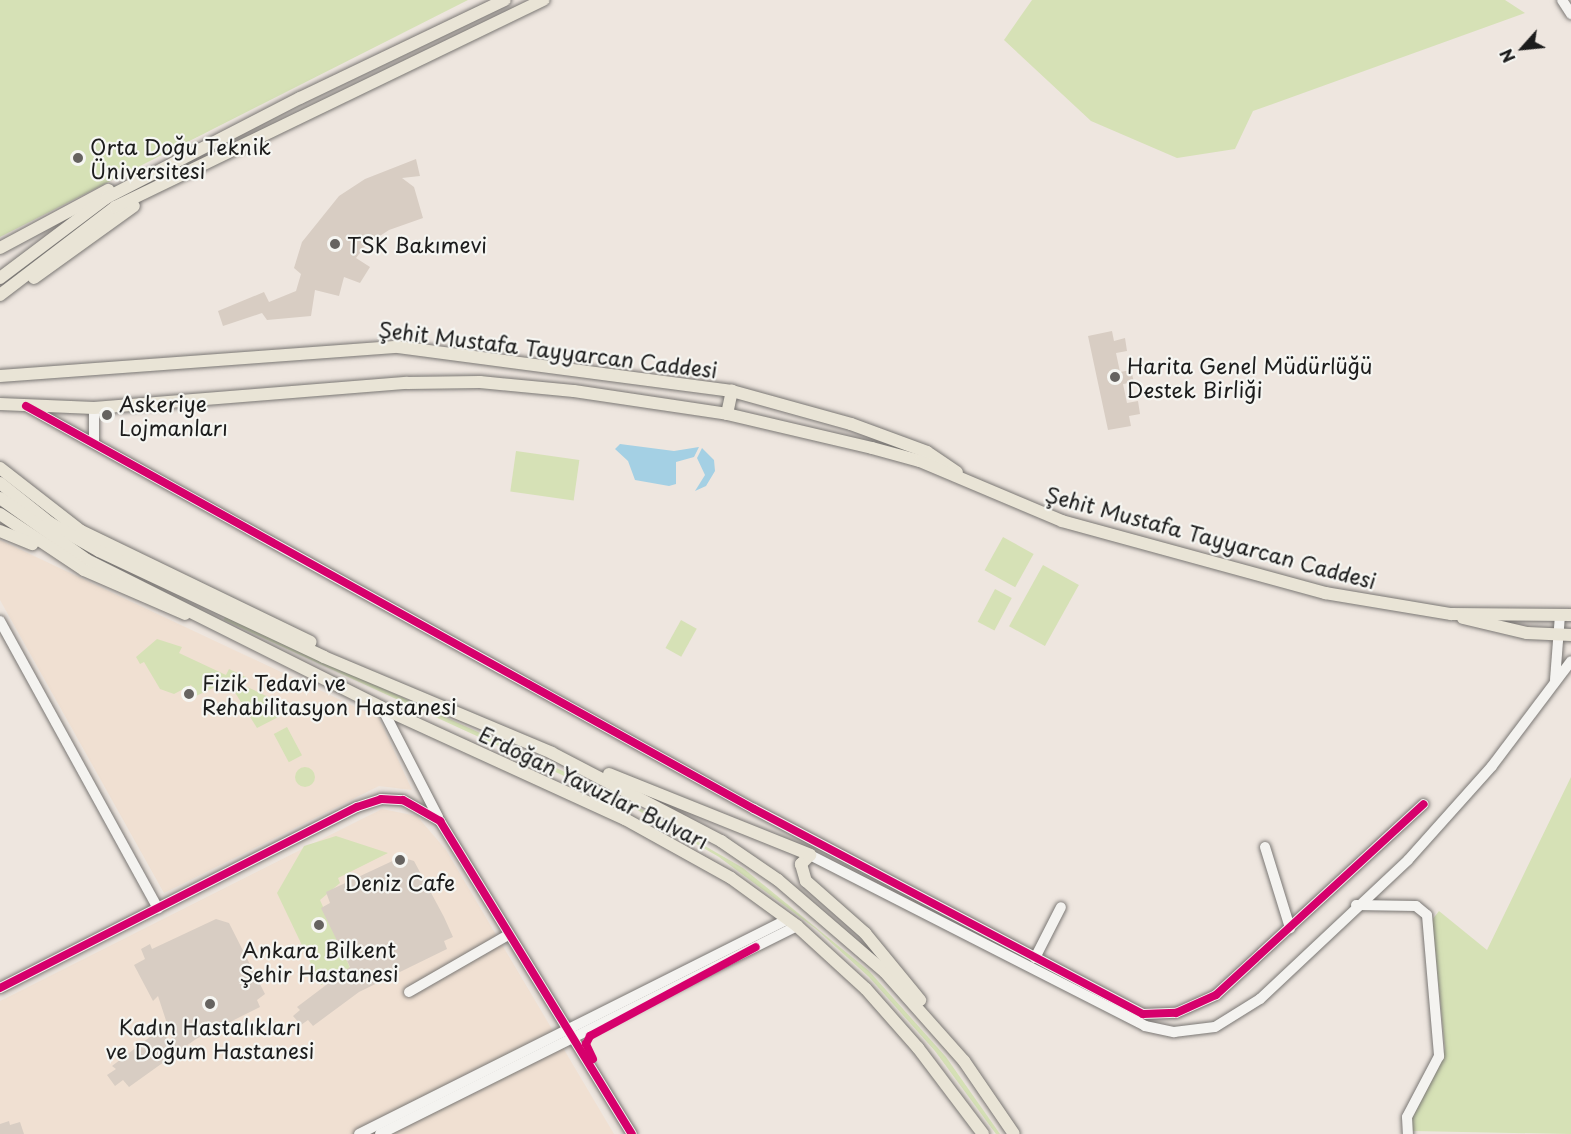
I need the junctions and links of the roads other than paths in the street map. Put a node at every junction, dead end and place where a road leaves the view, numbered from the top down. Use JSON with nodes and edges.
{"nodes":[{"id":1,"x":505,"y":0,"type":"edge"},
{"id":2,"x":544,"y":0,"type":"edge"},
{"id":3,"x":1562,"y":0,"type":"edge"},
{"id":4,"x":1571,"y":14,"type":"edge"},
{"id":5,"x":221,"y":138,"type":"junction"},
{"id":6,"x":215,"y":158,"type":"junction"},
{"id":7,"x":2,"y":246,"type":"edge"},
{"id":8,"x":0,"y":278,"type":"edge"},
{"id":9,"x":0,"y":294,"type":"edge"},
{"id":10,"x":0,"y":305,"type":"edge"},
{"id":11,"x":0,"y":376,"type":"edge"},
{"id":12,"x":732,"y":391,"type":"junction"},
{"id":13,"x":0,"y":404,"type":"edge"},
{"id":14,"x":20,"y":405,"type":"junction"},
{"id":15,"x":94,"y":408,"type":"junction"},
{"id":16,"x":0,"y":413,"type":"edge"},
{"id":17,"x":727,"y":414,"type":"junction"},
{"id":18,"x":94,"y":442,"type":"junction"},
{"id":19,"x":0,"y":468,"type":"edge"},
{"id":20,"x":966,"y":480,"type":"junction"},
{"id":21,"x":0,"y":483,"type":"edge"},
{"id":22,"x":0,"y":498,"type":"edge"},
{"id":23,"x":0,"y":514,"type":"edge"},
{"id":24,"x":0,"y":531,"type":"edge"},
{"id":25,"x":55,"y":554,"type":"junction"},
{"id":26,"x":1450,"y":614,"type":"junction"},
{"id":27,"x":1565,"y":615,"type":"edge"},
{"id":28,"x":0,"y":621,"type":"edge"},
{"id":29,"x":1556,"y":635,"type":"junction"},
{"id":30,"x":1571,"y":635,"type":"edge"},
{"id":31,"x":277,"y":653,"type":"junction"},
{"id":32,"x":1571,"y":661,"type":"edge"},
{"id":33,"x":386,"y":682,"type":"junction"},
{"id":34,"x":1553,"y":686,"type":"junction"},
{"id":35,"x":382,"y":708,"type":"junction"},
{"id":36,"x":552,"y":753,"type":"junction"},
{"id":37,"x":1424,"y":804,"type":"dead end"},
{"id":38,"x":440,"y":821,"type":"junction"},
{"id":39,"x":1265,"y":847,"type":"dead end"},
{"id":40,"x":810,"y":855,"type":"junction"},
{"id":41,"x":1356,"y":905,"type":"junction"},
{"id":42,"x":1061,"y":907,"type":"dead end"},
{"id":43,"x":158,"y":909,"type":"junction"},
{"id":44,"x":792,"y":922,"type":"junction"},
{"id":45,"x":1290,"y":928,"type":"junction"},
{"id":46,"x":508,"y":935,"type":"junction"},
{"id":47,"x":1035,"y":958,"type":"junction"},
{"id":48,"x":0,"y":988,"type":"edge"},
{"id":49,"x":409,"y":992,"type":"dead end"},
{"id":50,"x":570,"y":1035,"type":"junction"},
{"id":51,"x":964,"y":1061,"type":"junction"},
{"id":52,"x":981,"y":1132,"type":"edge"},
{"id":53,"x":360,"y":1134,"type":"edge"},
{"id":54,"x":380,"y":1134,"type":"edge"},
{"id":55,"x":632,"y":1134,"type":"edge"},
{"id":56,"x":1014,"y":1134,"type":"edge"},
{"id":57,"x":1408,"y":1134,"type":"edge"}],
"edges":[{"from":1,"to":5,"type":"main road"},
{"from":2,"to":6,"type":"main road"},
{"from":3,"to":4,"type":"street"},
{"from":5,"to":7,"type":"main road"},
{"from":5,"to":8,"type":"main road"},
{"from":6,"to":9,"type":"main road"},
{"from":6,"to":10,"type":"main road"},
{"from":11,"to":12,"type":"main road","name":"Şehit Mustafa Tayyarcan Caddesi"},
{"from":12,"to":17,"type":"main road"},
{"from":12,"to":20,"type":"main road","name":"Şehit Mustafa Tayyarcan Caddesi"},
{"from":13,"to":14,"type":"main road","name":"Şehit Mustafa Tayyarcan Caddesi"},
{"from":14,"to":15,"type":"main road","name":"Şehit Mustafa Tayyarcan Caddesi"},
{"from":14,"to":16,"type":"main road"},
{"from":14,"to":18,"type":"street"},
{"from":15,"to":17,"type":"main road","name":"Şehit Mustafa Tayyarcan Caddesi"},
{"from":15,"to":18,"type":"street"},
{"from":17,"to":20,"type":"main road","name":"Şehit Mustafa Tayyarcan Caddesi"},
{"from":18,"to":47,"type":"street"},
{"from":19,"to":33,"type":"main road","name":"Erdoğan Yavuzlar Bulvarı"},
{"from":20,"to":26,"type":"main road","name":"Şehit Mustafa Tayyarcan Caddesi"},
{"from":21,"to":33,"type":"main road","name":"Erdoğan Yavuzlar Bulvarı"},
{"from":22,"to":31,"type":"main road","name":"Erdoğan Yavuzlar Bulvarı"},
{"from":23,"to":25,"type":"main road","name":"Erdoğan Yavuzlar Bulvarı"},
{"from":24,"to":25,"type":"main road"},
{"from":25,"to":31,"type":"main road","name":"Erdoğan Yavuzlar Bulvarı"},
{"from":26,"to":27,"type":"main road","name":"Şehit Mustafa Tayyarcan Caddesi"},
{"from":26,"to":29,"type":"main road","name":"Şehit Mustafa Tayyarcan Caddesi"},
{"from":27,"to":29,"type":"street"},
{"from":28,"to":43,"type":"street"},
{"from":29,"to":30,"type":"main road","name":"Şehit Mustafa Tayyarcan Caddesi"},
{"from":29,"to":34,"type":"street"},
{"from":31,"to":35,"type":"main road","name":"Erdoğan Yavuzlar Bulvarı"},
{"from":32,"to":34,"type":"street"},
{"from":33,"to":36,"type":"main road","name":"Erdoğan Yavuzlar Bulvarı"},
{"from":34,"to":41,"type":"street"},
{"from":35,"to":38,"type":"street"},
{"from":35,"to":44,"type":"main road","name":"Erdoğan Yavuzlar Bulvarı"},
{"from":36,"to":40,"type":"main road"},
{"from":36,"to":51,"type":"main road","name":"Erdoğan Yavuzlar Bulvarı"},
{"from":37,"to":45,"type":"street"},
{"from":38,"to":43,"type":"street"},
{"from":38,"to":46,"type":"street"},
{"from":39,"to":45,"type":"street"},
{"from":40,"to":41,"type":"street"},
{"from":40,"to":51,"type":"main road"},
{"from":41,"to":57,"type":"street"},
{"from":42,"to":47,"type":"street"},
{"from":43,"to":48,"type":"street"},
{"from":44,"to":50,"type":"street"},
{"from":44,"to":52,"type":"main road","name":"Erdoğan Yavuzlar Bulvarı"},
{"from":45,"to":47,"type":"street"},
{"from":46,"to":49,"type":"street"},
{"from":46,"to":50,"type":"street"},
{"from":50,"to":53,"type":"street"},
{"from":50,"to":54,"type":"street"},
{"from":50,"to":55,"type":"street"},
{"from":51,"to":56,"type":"main road","name":"Erdoğan Yavuzlar Bulvarı"}]}
